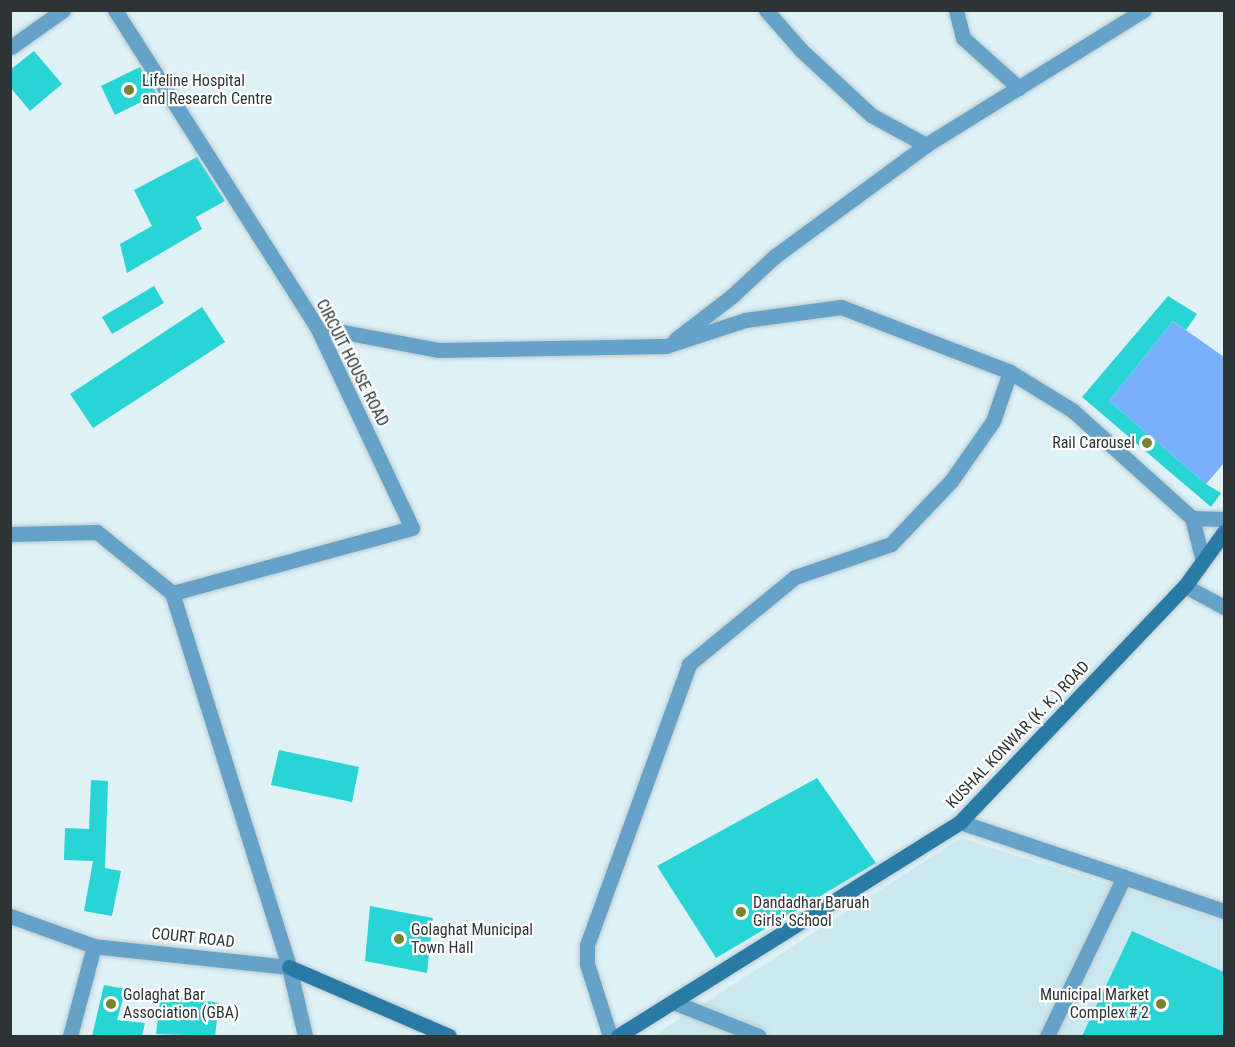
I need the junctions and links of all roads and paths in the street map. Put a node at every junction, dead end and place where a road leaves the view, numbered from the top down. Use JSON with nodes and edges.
{"nodes":[{"id":1,"x":63,"y":10,"type":"edge"},
{"id":2,"x":115,"y":10,"type":"edge"},
{"id":3,"x":766,"y":10,"type":"edge"},
{"id":4,"x":956,"y":10,"type":"edge"},
{"id":5,"x":1143,"y":11,"type":"edge"},
{"id":6,"x":11,"y":47,"type":"edge"},
{"id":7,"x":1019,"y":88,"type":"junction"},
{"id":8,"x":926,"y":145,"type":"junction"},
{"id":9,"x":317,"y":327,"type":"junction"},
{"id":10,"x":666,"y":346,"type":"junction"},
{"id":11,"x":1010,"y":372,"type":"junction"},
{"id":12,"x":1192,"y":518,"type":"junction"},
{"id":13,"x":1224,"y":519,"type":"edge"},
{"id":14,"x":1224,"y":532,"type":"edge"},
{"id":15,"x":10,"y":534,"type":"edge"},
{"id":16,"x":1203,"y":561,"type":"junction"},
{"id":17,"x":1185,"y":586,"type":"junction"},
{"id":18,"x":171,"y":593,"type":"junction"},
{"id":19,"x":1224,"y":607,"type":"edge"},
{"id":20,"x":960,"y":822,"type":"junction"},
{"id":21,"x":1124,"y":877,"type":"junction"},
{"id":22,"x":1224,"y":911,"type":"edge"},
{"id":23,"x":10,"y":916,"type":"edge"},
{"id":24,"x":94,"y":946,"type":"junction"},
{"id":25,"x":289,"y":967,"type":"junction"},
{"id":26,"x":673,"y":1002,"type":"junction"},
{"id":27,"x":70,"y":1036,"type":"edge"},
{"id":28,"x":305,"y":1036,"type":"edge"},
{"id":29,"x":449,"y":1036,"type":"edge"},
{"id":30,"x":610,"y":1036,"type":"edge"},
{"id":31,"x":618,"y":1036,"type":"edge"},
{"id":32,"x":759,"y":1036,"type":"edge"},
{"id":33,"x":1047,"y":1036,"type":"edge"}],
"edges":[{"from":1,"to":6,"type":"street"},
{"from":2,"to":9,"type":"street","name":"CIRCUIT HOUSE ROAD"},
{"from":3,"to":8,"type":"street"},
{"from":4,"to":7,"type":"street"},
{"from":5,"to":7,"type":"street"},
{"from":7,"to":8,"type":"street"},
{"from":8,"to":10,"type":"street"},
{"from":9,"to":10,"type":"street"},
{"from":9,"to":18,"type":"street","name":"CIRCUIT HOUSE ROAD"},
{"from":10,"to":11,"type":"street"},
{"from":11,"to":12,"type":"street"},
{"from":11,"to":30,"type":"street"},
{"from":12,"to":13,"type":"street"},
{"from":12,"to":16,"type":"street"},
{"from":14,"to":16,"type":"main road","name":"KUSHAL KONWAR (K. K.) ROAD"},
{"from":15,"to":18,"type":"street"},
{"from":16,"to":17,"type":"main road","name":"KUSHAL KONWAR (K. K.) ROAD"},
{"from":17,"to":19,"type":"street"},
{"from":17,"to":20,"type":"main road","name":"KUSHAL KONWAR (K. K.) ROAD"},
{"from":18,"to":25,"type":"street"},
{"from":20,"to":21,"type":"street"},
{"from":20,"to":26,"type":"main road","name":"KUSHAL KONWAR (K. K.) ROAD"},
{"from":21,"to":22,"type":"street"},
{"from":21,"to":33,"type":"street"},
{"from":23,"to":24,"type":"street","name":"COURT ROAD"},
{"from":24,"to":25,"type":"street","name":"COURT ROAD"},
{"from":24,"to":27,"type":"street"},
{"from":25,"to":28,"type":"street"},
{"from":25,"to":29,"type":"main road"},
{"from":26,"to":31,"type":"main road","name":"KUSHAL KONWAR (K. K.) ROAD"},
{"from":26,"to":32,"type":"street"}]}
